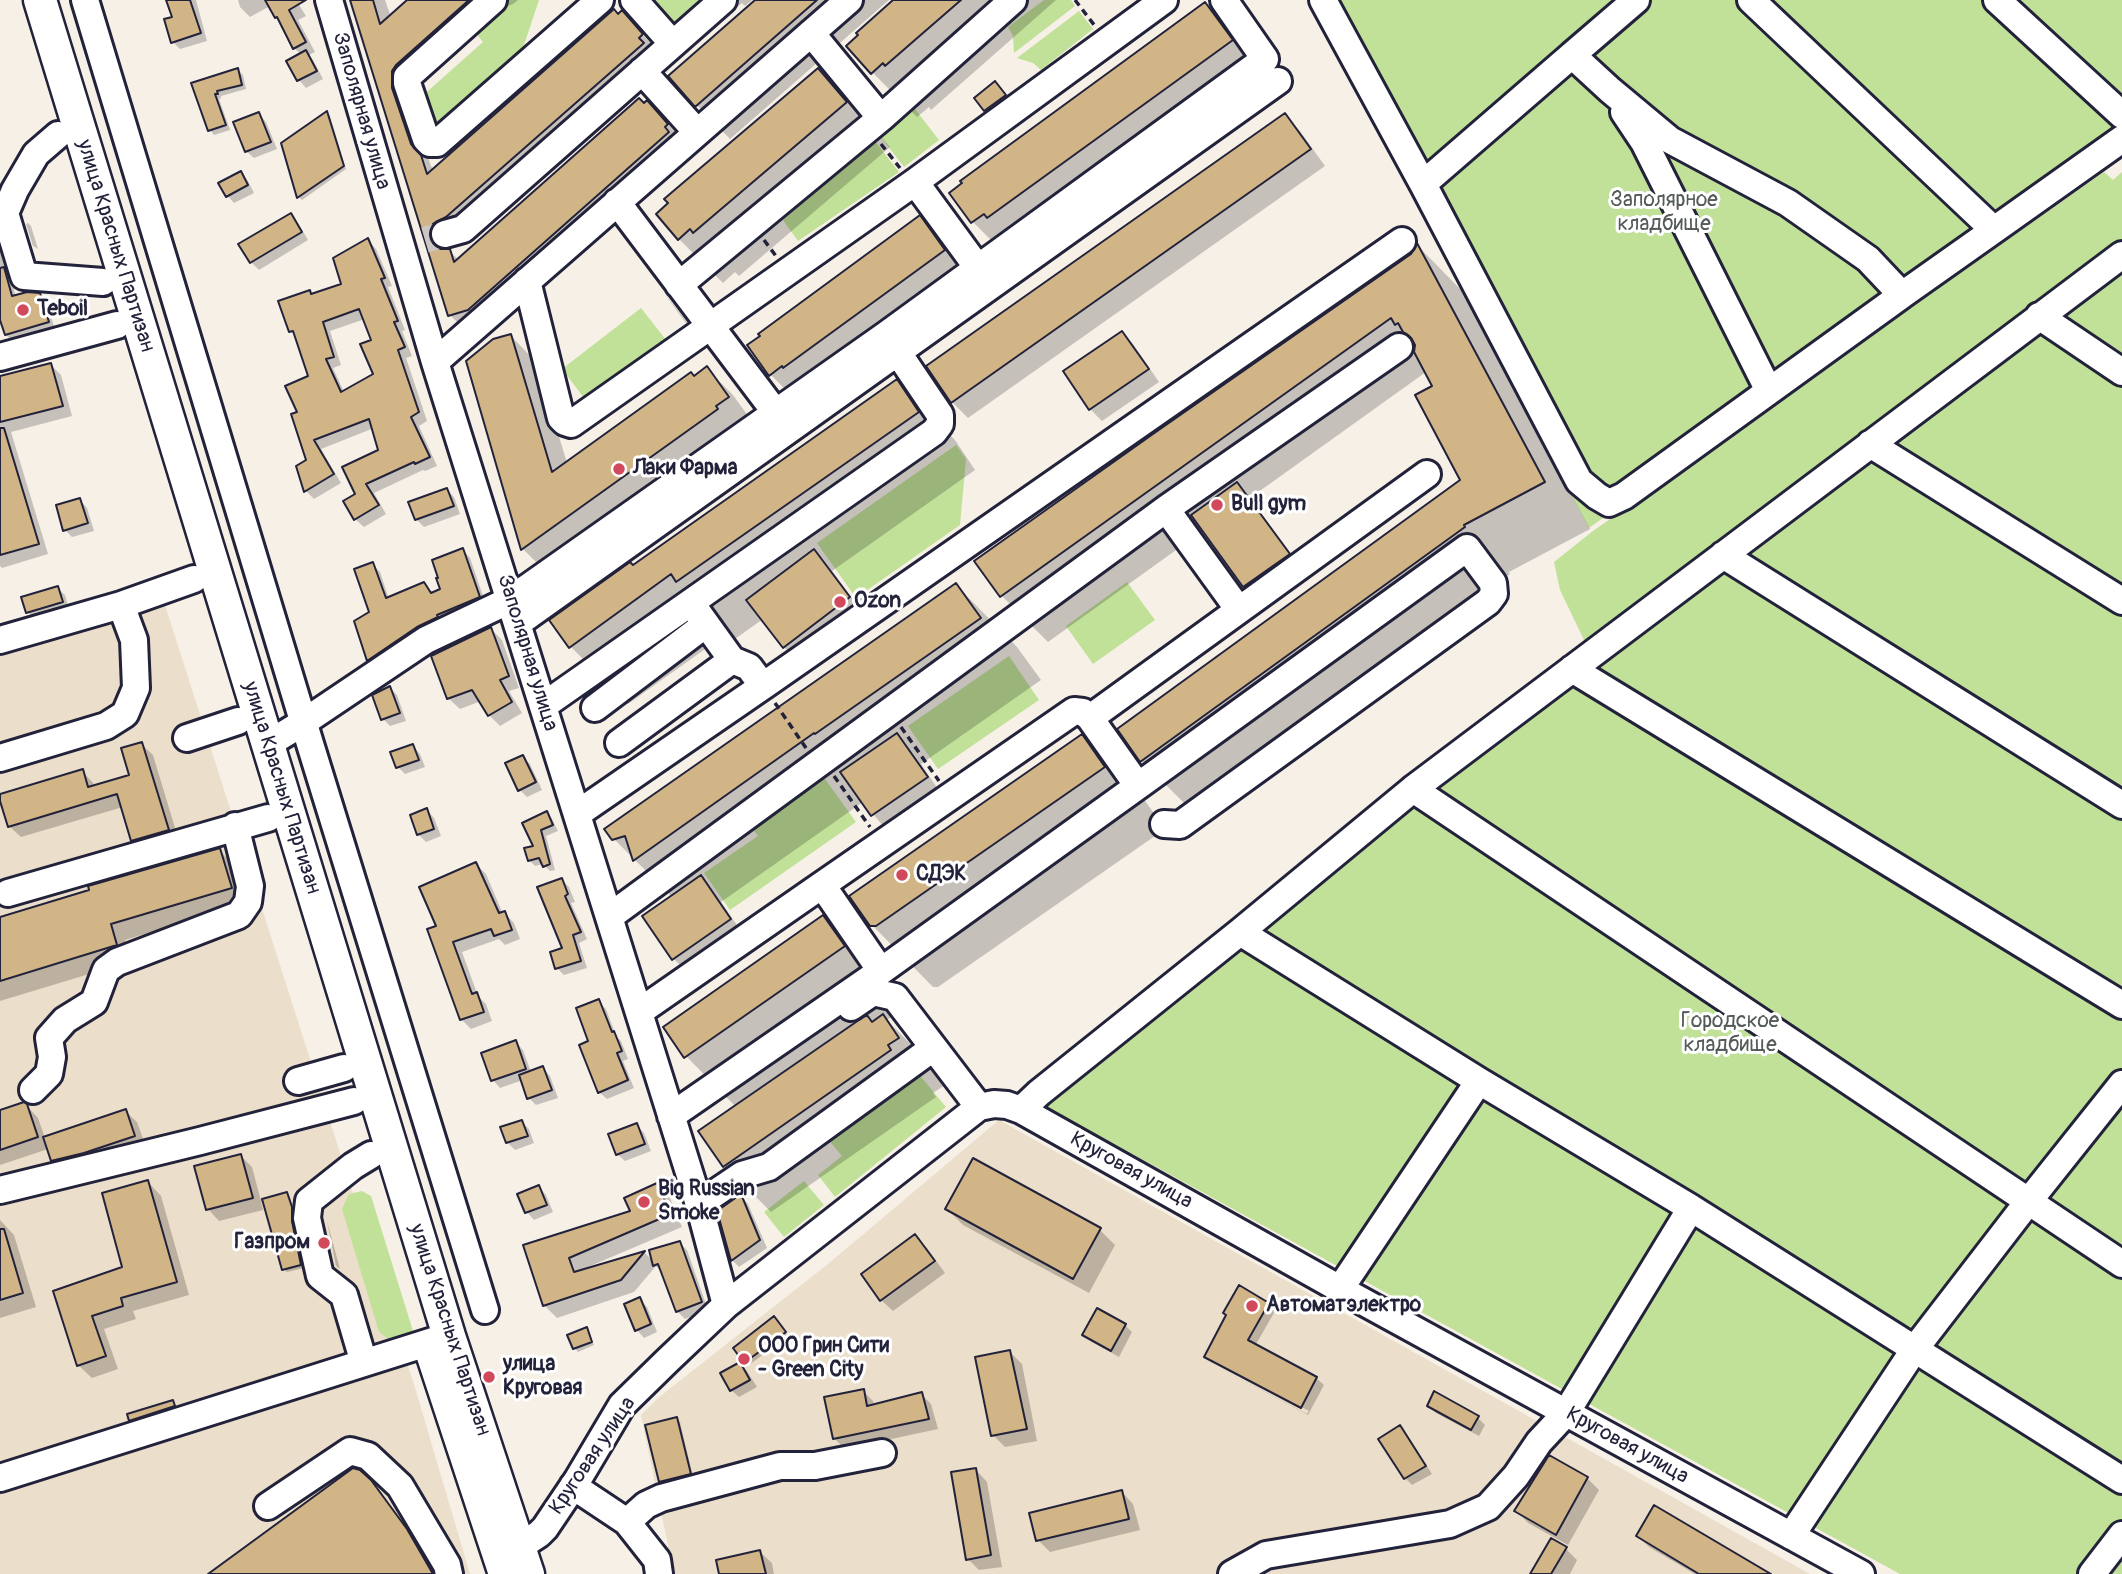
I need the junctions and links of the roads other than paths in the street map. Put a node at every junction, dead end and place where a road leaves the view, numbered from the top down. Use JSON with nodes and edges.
{"nodes":[{"id":1,"x":85,"y":0,"type":"edge"},
{"id":2,"x":493,"y":0,"type":"edge"},
{"id":3,"x":600,"y":0,"type":"edge"},
{"id":4,"x":634,"y":0,"type":"edge"},
{"id":5,"x":723,"y":0,"type":"edge"},
{"id":6,"x":849,"y":0,"type":"edge"},
{"id":7,"x":1013,"y":0,"type":"edge"},
{"id":8,"x":1164,"y":0,"type":"edge"},
{"id":9,"x":1224,"y":0,"type":"edge"},
{"id":10,"x":1323,"y":0,"type":"edge"},
{"id":11,"x":1636,"y":0,"type":"edge"},
{"id":12,"x":1997,"y":0,"type":"edge"},
{"id":13,"x":332,"y":1,"type":"edge"},
{"id":14,"x":33,"y":3,"type":"edge"},
{"id":15,"x":1768,"y":5,"type":"edge"},
{"id":16,"x":811,"y":33,"type":"junction"},
{"id":17,"x":673,"y":44,"type":"junction"},
{"id":18,"x":1572,"y":55,"type":"junction"},
{"id":19,"x":642,"y":71,"type":"junction"},
{"id":20,"x":1278,"y":81,"type":"dead end"},
{"id":21,"x":1610,"y":90,"type":"junction"},
{"id":22,"x":2122,"y":115,"type":"edge"},
{"id":23,"x":875,"y":123,"type":"junction"},
{"id":24,"x":697,"y":132,"type":"junction"},
{"id":25,"x":58,"y":135,"type":"junction"},
{"id":26,"x":2122,"y":139,"type":"edge"},
{"id":27,"x":914,"y":183,"type":"junction"},
{"id":28,"x":1423,"y":184,"type":"junction"},
{"id":29,"x":617,"y":202,"type":"junction"},
{"id":30,"x":3,"y":214,"type":"edge"},
{"id":31,"x":1994,"y":230,"type":"junction"},
{"id":32,"x":424,"y":241,"type":"junction"},
{"id":33,"x":1402,"y":242,"type":"dead end"},
{"id":34,"x":2122,"y":255,"type":"edge"},
{"id":35,"x":978,"y":268,"type":"junction"},
{"id":36,"x":527,"y":281,"type":"junction"},
{"id":37,"x":103,"y":282,"type":"junction"},
{"id":38,"x":679,"y":285,"type":"junction"},
{"id":39,"x":1902,"y":295,"type":"junction"},
{"id":40,"x":2039,"y":316,"type":"junction"},
{"id":41,"x":117,"y":325,"type":"junction"},
{"id":42,"x":711,"y":327,"type":"junction"},
{"id":43,"x":892,"y":344,"type":"junction"},
{"id":44,"x":1399,"y":347,"type":"dead end"},
{"id":45,"x":0,"y":357,"type":"edge"},
{"id":46,"x":435,"y":362,"type":"junction"},
{"id":47,"x":2122,"y":372,"type":"edge"},
{"id":48,"x":1769,"y":391,"type":"junction"},
{"id":49,"x":776,"y":413,"type":"junction"},
{"id":50,"x":1870,"y":444,"type":"junction"},
{"id":51,"x":1427,"y":474,"type":"dead end"},
{"id":52,"x":1166,"y":509,"type":"junction"},
{"id":53,"x":1723,"y":555,"type":"junction"},
{"id":54,"x":194,"y":579,"type":"junction"},
{"id":55,"x":2122,"y":601,"type":"edge"},
{"id":56,"x":691,"y":603,"type":"junction"},
{"id":57,"x":121,"y":605,"type":"junction"},
{"id":58,"x":1239,"y":610,"type":"junction"},
{"id":59,"x":514,"y":612,"type":"junction"},
{"id":60,"x":706,"y":624,"type":"junction"},
{"id":61,"x":0,"y":640,"type":"edge"},
{"id":62,"x":732,"y":660,"type":"junction"},
{"id":63,"x":1572,"y":669,"type":"junction"},
{"id":64,"x":578,"y":683,"type":"junction"},
{"id":65,"x":763,"y":685,"type":"junction"},
{"id":66,"x":544,"y":706,"type":"junction"},
{"id":67,"x":595,"y":708,"type":"junction"},
{"id":68,"x":1090,"y":718,"type":"junction"},
{"id":69,"x":238,"y":721,"type":"junction"},
{"id":70,"x":304,"y":722,"type":"junction"},
{"id":71,"x":187,"y":738,"type":"dead end"},
{"id":72,"x":619,"y":743,"type":"junction"},
{"id":73,"x":268,"y":744,"type":"junction"},
{"id":74,"x":0,"y":758,"type":"edge"},
{"id":75,"x":638,"y":772,"type":"junction"},
{"id":76,"x":1138,"y":786,"type":"junction"},
{"id":77,"x":1413,"y":789,"type":"junction"},
{"id":78,"x":2122,"y":805,"type":"edge"},
{"id":79,"x":577,"y":814,"type":"junction"},
{"id":80,"x":268,"y":818,"type":"junction"},
{"id":81,"x":1164,"y":824,"type":"dead end"},
{"id":82,"x":234,"y":826,"type":"junction"},
{"id":83,"x":822,"y":885,"type":"junction"},
{"id":84,"x":8,"y":893,"type":"dead end"},
{"id":85,"x":609,"y":917,"type":"junction"},
{"id":86,"x":1240,"y":932,"type":"junction"},
{"id":87,"x":881,"y":971,"type":"junction"},
{"id":88,"x":2122,"y":1005,"type":"edge"},
{"id":89,"x":639,"y":1012,"type":"junction"},
{"id":90,"x":933,"y":1048,"type":"junction"},
{"id":91,"x":344,"y":1068,"type":"junction"},
{"id":92,"x":298,"y":1081,"type":"dead end"},
{"id":93,"x":1479,"y":1081,"type":"junction"},
{"id":94,"x":2122,"y":1084,"type":"edge"},
{"id":95,"x":33,"y":1090,"type":"dead end"},
{"id":96,"x":354,"y":1101,"type":"junction"},
{"id":97,"x":979,"y":1107,"type":"junction"},
{"id":98,"x":1021,"y":1111,"type":"junction"},
{"id":99,"x":674,"y":1125,"type":"junction"},
{"id":100,"x":371,"y":1155,"type":"junction"},
{"id":101,"x":0,"y":1190,"type":"edge"},
{"id":102,"x":2028,"y":1202,"type":"junction"},
{"id":103,"x":699,"y":1204,"type":"junction"},
{"id":104,"x":1691,"y":1208,"type":"junction"},
{"id":105,"x":2122,"y":1264,"type":"edge"},
{"id":106,"x":1340,"y":1289,"type":"junction"},
{"id":107,"x":726,"y":1305,"type":"junction"},
{"id":108,"x":485,"y":1310,"type":"dead end"},
{"id":109,"x":439,"y":1339,"type":"junction"},
{"id":110,"x":1914,"y":1350,"type":"junction"},
{"id":111,"x":364,"y":1363,"type":"junction"},
{"id":112,"x":1566,"y":1413,"type":"junction"},
{"id":113,"x":882,"y":1453,"type":"dead end"},
{"id":114,"x":0,"y":1478,"type":"edge"},
{"id":115,"x":2122,"y":1480,"type":"edge"},
{"id":116,"x":573,"y":1486,"type":"junction"},
{"id":117,"x":268,"y":1506,"type":"dead end"},
{"id":118,"x":627,"y":1522,"type":"junction"},
{"id":119,"x":1791,"y":1535,"type":"junction"},
{"id":120,"x":2122,"y":1535,"type":"edge"},
{"id":121,"x":513,"y":1562,"type":"edge"},
{"id":122,"x":449,"y":1574,"type":"edge"},
{"id":123,"x":659,"y":1574,"type":"edge"},
{"id":124,"x":1231,"y":1574,"type":"edge"},
{"id":125,"x":1861,"y":1574,"type":"edge"},
{"id":126,"x":2092,"y":1574,"type":"edge"}],
"edges":[{"from":1,"to":14,"type":"street"},
{"from":1,"to":70,"type":"street"},
{"from":2,"to":3,"type":"street"},
{"from":4,"to":17,"type":"street"},
{"from":5,"to":17,"type":"street"},
{"from":6,"to":16,"type":"street"},
{"from":7,"to":23,"type":"street"},
{"from":8,"to":27,"type":"street"},
{"from":9,"to":35,"type":"street"},
{"from":10,"to":28,"type":"street"},
{"from":11,"to":18,"type":"street"},
{"from":12,"to":22,"type":"street"},
{"from":13,"to":32,"type":"street","name":"Заполярная улица"},
{"from":14,"to":25,"type":"main road","name":"улица Красных Партизан"},
{"from":14,"to":73,"type":"main road","name":"улица Красных Партизан"},
{"from":15,"to":31,"type":"street"},
{"from":16,"to":23,"type":"street"},
{"from":16,"to":24,"type":"street"},
{"from":17,"to":19,"type":"street"},
{"from":18,"to":21,"type":"street"},
{"from":18,"to":28,"type":"street"},
{"from":19,"to":24,"type":"street"},
{"from":19,"to":32,"type":"street"},
{"from":20,"to":43,"type":"street"},
{"from":21,"to":39,"type":"street"},
{"from":21,"to":48,"type":"street"},
{"from":23,"to":38,"type":"street"},
{"from":24,"to":29,"type":"street"},
{"from":25,"to":30,"type":"street"},
{"from":25,"to":37,"type":"main road","name":"улица Красных Партизан"},
{"from":26,"to":31,"type":"street"},
{"from":27,"to":35,"type":"street"},
{"from":27,"to":42,"type":"street"},
{"from":28,"to":48,"type":"street"},
{"from":29,"to":36,"type":"street"},
{"from":29,"to":38,"type":"street"},
{"from":30,"to":37,"type":"street"},
{"from":31,"to":39,"type":"street"},
{"from":32,"to":46,"type":"street","name":"Заполярная улица"},
{"from":33,"to":65,"type":"street"},
{"from":34,"to":40,"type":"street"},
{"from":35,"to":43,"type":"street"},
{"from":36,"to":42,"type":"street"},
{"from":36,"to":46,"type":"street"},
{"from":37,"to":41,"type":"main road","name":"улица Красных Партизан"},
{"from":38,"to":42,"type":"street"},
{"from":39,"to":48,"type":"street"},
{"from":40,"to":47,"type":"street"},
{"from":40,"to":50,"type":"street"},
{"from":41,"to":45,"type":"street"},
{"from":41,"to":54,"type":"main road","name":"улица Красных Партизан"},
{"from":42,"to":49,"type":"street"},
{"from":43,"to":49,"type":"street"},
{"from":43,"to":56,"type":"street"},
{"from":43,"to":59,"type":"street"},
{"from":44,"to":52,"type":"street"},
{"from":46,"to":59,"type":"street","name":"Заполярная улица"},
{"from":49,"to":59,"type":"street"},
{"from":50,"to":53,"type":"street"},
{"from":50,"to":55,"type":"street"},
{"from":51,"to":58,"type":"street"},
{"from":52,"to":58,"type":"street"},
{"from":52,"to":85,"type":"street"},
{"from":53,"to":63,"type":"street"},
{"from":53,"to":78,"type":"street"},
{"from":54,"to":57,"type":"street"},
{"from":54,"to":69,"type":"main road","name":"улица Красных Партизан"},
{"from":56,"to":60,"type":"street"},
{"from":56,"to":64,"type":"street"},
{"from":57,"to":61,"type":"street"},
{"from":57,"to":74,"type":"street"},
{"from":58,"to":68,"type":"street"},
{"from":59,"to":66,"type":"street","name":"Заполярная улица"},
{"from":59,"to":70,"type":"street"},
{"from":60,"to":62,"type":"street"},
{"from":60,"to":67,"type":"street"},
{"from":62,"to":65,"type":"street"},
{"from":62,"to":72,"type":"street"},
{"from":63,"to":77,"type":"street"},
{"from":63,"to":88,"type":"street"},
{"from":64,"to":66,"type":"street"},
{"from":64,"to":67,"type":"street"},
{"from":65,"to":75,"type":"street"},
{"from":66,"to":79,"type":"street","name":"Заполярная улица"},
{"from":67,"to":72,"type":"street"},
{"from":68,"to":76,"type":"street"},
{"from":68,"to":83,"type":"street"},
{"from":69,"to":71,"type":"street"},
{"from":69,"to":80,"type":"main road","name":"улица Красных Партизан"},
{"from":70,"to":73,"type":"street"},
{"from":70,"to":108,"type":"street"},
{"from":72,"to":75,"type":"street"},
{"from":73,"to":109,"type":"main road","name":"улица Красных Партизан"},
{"from":75,"to":79,"type":"street"},
{"from":76,"to":81,"type":"street"},
{"from":76,"to":87,"type":"street"},
{"from":77,"to":86,"type":"street"},
{"from":77,"to":102,"type":"street"},
{"from":79,"to":85,"type":"street","name":"Заполярная улица"},
{"from":80,"to":82,"type":"street"},
{"from":80,"to":91,"type":"main road","name":"улица Красных Партизан"},
{"from":82,"to":84,"type":"street"},
{"from":82,"to":95,"type":"street"},
{"from":83,"to":87,"type":"street"},
{"from":83,"to":89,"type":"street"},
{"from":85,"to":89,"type":"street","name":"Заполярная улица"},
{"from":86,"to":93,"type":"street"},
{"from":86,"to":98,"type":"street"},
{"from":87,"to":99,"type":"street"},
{"from":89,"to":99,"type":"street","name":"Заполярная улица"},
{"from":90,"to":97,"type":"street"},
{"from":90,"to":99,"type":"street"},
{"from":90,"to":103,"type":"street"},
{"from":91,"to":92,"type":"street"},
{"from":91,"to":96,"type":"main road","name":"улица Красных Партизан"},
{"from":93,"to":104,"type":"street"},
{"from":93,"to":106,"type":"street"},
{"from":94,"to":102,"type":"street"},
{"from":96,"to":100,"type":"main road","name":"улица Красных Партизан"},
{"from":96,"to":101,"type":"street"},
{"from":97,"to":98,"type":"street","name":"Круговая улица"},
{"from":97,"to":107,"type":"street","name":"Круговая улица"},
{"from":98,"to":106,"type":"street","name":"Круговая улица"},
{"from":99,"to":103,"type":"street","name":"Заполярная улица"},
{"from":100,"to":109,"type":"main road","name":"улица Красных Партизан"},
{"from":100,"to":111,"type":"street"},
{"from":102,"to":105,"type":"street"},
{"from":102,"to":110,"type":"street"},
{"from":103,"to":107,"type":"street","name":"Заполярная улица"},
{"from":104,"to":110,"type":"street"},
{"from":104,"to":112,"type":"street"},
{"from":106,"to":112,"type":"street","name":"Круговая улица"},
{"from":107,"to":116,"type":"street","name":"Круговая улица"},
{"from":109,"to":111,"type":"street"},
{"from":109,"to":121,"type":"main road","name":"улица Красных Партизан"},
{"from":110,"to":115,"type":"street"},
{"from":110,"to":119,"type":"street"},
{"from":111,"to":114,"type":"street"},
{"from":112,"to":119,"type":"street","name":"Круговая улица"},
{"from":112,"to":124,"type":"street"},
{"from":113,"to":118,"type":"street"},
{"from":116,"to":118,"type":"street"},
{"from":116,"to":121,"type":"street","name":"Круговая улица"},
{"from":117,"to":122,"type":"street"},
{"from":118,"to":123,"type":"street"},
{"from":119,"to":125,"type":"street","name":"Круговая улица"},
{"from":120,"to":126,"type":"street"}]}
